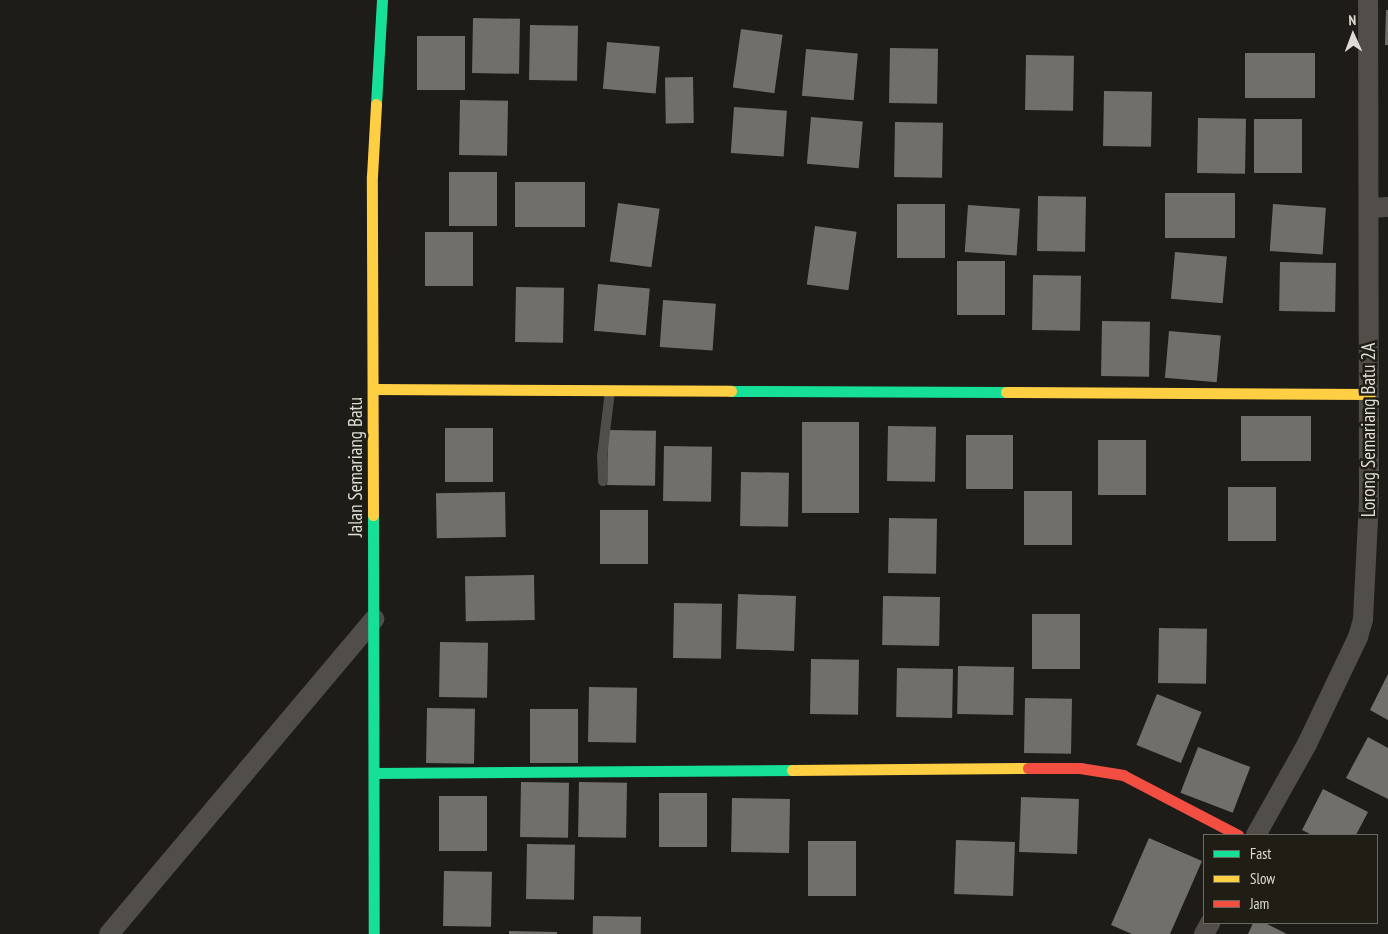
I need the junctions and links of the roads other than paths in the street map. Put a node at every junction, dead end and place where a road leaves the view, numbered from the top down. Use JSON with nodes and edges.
{"nodes":[{"id":1,"x":382,"y":0,"type":"edge"},
{"id":2,"x":1368,"y":0,"type":"edge"},
{"id":3,"x":1379,"y":207,"type":"edge"},
{"id":4,"x":374,"y":389,"type":"junction"},
{"id":5,"x":610,"y":390,"type":"junction"},
{"id":6,"x":1370,"y":394,"type":"junction"},
{"id":7,"x":603,"y":481,"type":"dead end"},
{"id":8,"x":374,"y":619,"type":"junction"},
{"id":9,"x":374,"y":773,"type":"junction"},
{"id":10,"x":1236,"y":834,"type":"edge"},
{"id":11,"x":1257,"y":834,"type":"edge"},
{"id":12,"x":109,"y":934,"type":"edge"},
{"id":13,"x":374,"y":934,"type":"edge"}],
"edges":[{"from":1,"to":4,"type":"street","name":"Jalan Semariang Batu"},
{"from":2,"to":3,"type":"street","name":"Lorong Semariang Batu 2A"},
{"from":3,"to":6,"type":"street","name":"Lorong Semariang Batu 2A"},
{"from":4,"to":5,"type":"street"},
{"from":4,"to":8,"type":"street","name":"Jalan Semariang Batu"},
{"from":5,"to":6,"type":"street"},
{"from":5,"to":7,"type":"lane"},
{"from":6,"to":11,"type":"street","name":"Lorong Semariang Batu 2A"},
{"from":8,"to":9,"type":"street","name":"Jalan Semariang Batu"},
{"from":8,"to":12,"type":"street"},
{"from":9,"to":10,"type":"street"},
{"from":9,"to":13,"type":"street","name":"Jalan Semariang Batu"}]}
